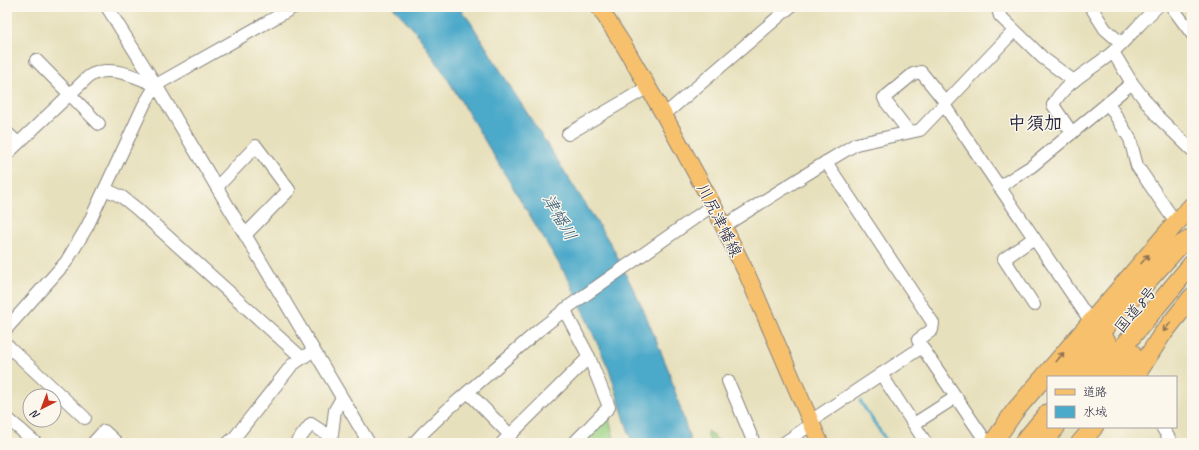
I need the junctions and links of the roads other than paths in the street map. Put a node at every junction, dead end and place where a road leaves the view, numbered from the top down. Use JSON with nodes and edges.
{"nodes":[{"id":1,"x":107,"y":7,"type":"edge"},
{"id":2,"x":294,"y":7,"type":"edge"},
{"id":3,"x":599,"y":7,"type":"edge"},
{"id":4,"x":1000,"y":7,"type":"edge"},
{"id":5,"x":1091,"y":7,"type":"edge"},
{"id":6,"x":1157,"y":7,"type":"edge"},
{"id":7,"x":1172,"y":7,"type":"edge"},
{"id":8,"x":782,"y":9,"type":"edge"},
{"id":9,"x":1014,"y":30,"type":"junction"},
{"id":10,"x":1192,"y":34,"type":"edge"},
{"id":11,"x":1117,"y":48,"type":"junction"},
{"id":12,"x":36,"y":60,"type":"dead end"},
{"id":13,"x":1074,"y":81,"type":"junction"},
{"id":14,"x":1132,"y":83,"type":"junction"},
{"id":15,"x":156,"y":85,"type":"junction"},
{"id":16,"x":648,"y":86,"type":"junction"},
{"id":17,"x":69,"y":94,"type":"junction"},
{"id":18,"x":1108,"y":103,"type":"junction"},
{"id":19,"x":945,"y":104,"type":"junction"},
{"id":20,"x":664,"y":115,"type":"junction"},
{"id":21,"x":99,"y":124,"type":"dead end"},
{"id":22,"x":908,"y":132,"type":"junction"},
{"id":23,"x":7,"y":133,"type":"edge"},
{"id":24,"x":1072,"y":133,"type":"junction"},
{"id":25,"x":568,"y":134,"type":"dead end"},
{"id":26,"x":18,"y":143,"type":"junction"},
{"id":27,"x":1192,"y":150,"type":"edge"},
{"id":28,"x":7,"y":154,"type":"edge"},
{"id":29,"x":826,"y":162,"type":"junction"},
{"id":30,"x":217,"y":187,"type":"junction"},
{"id":31,"x":999,"y":187,"type":"junction"},
{"id":32,"x":106,"y":189,"type":"junction"},
{"id":33,"x":713,"y":205,"type":"junction"},
{"id":34,"x":1192,"y":206,"type":"edge"},
{"id":35,"x":1176,"y":223,"type":"junction"},
{"id":36,"x":724,"y":226,"type":"junction"},
{"id":37,"x":245,"y":235,"type":"junction"},
{"id":38,"x":1034,"y":238,"type":"junction"},
{"id":39,"x":1192,"y":239,"type":"edge"},
{"id":40,"x":1192,"y":265,"type":"edge"},
{"id":41,"x":1192,"y":297,"type":"edge"},
{"id":42,"x":1034,"y":305,"type":"dead end"},
{"id":43,"x":568,"y":307,"type":"junction"},
{"id":44,"x":1094,"y":326,"type":"junction"},
{"id":45,"x":7,"y":328,"type":"edge"},
{"id":46,"x":7,"y":345,"type":"edge"},
{"id":47,"x":922,"y":347,"type":"junction"},
{"id":48,"x":314,"y":350,"type":"junction"},
{"id":49,"x":589,"y":356,"type":"junction"},
{"id":50,"x":302,"y":358,"type":"junction"},
{"id":51,"x":881,"y":374,"type":"junction"},
{"id":52,"x":1047,"y":376,"type":"edge"},
{"id":53,"x":1060,"y":376,"type":"edge"},
{"id":54,"x":1079,"y":376,"type":"edge"},
{"id":55,"x":1099,"y":376,"type":"edge"},
{"id":56,"x":1126,"y":376,"type":"edge"},
{"id":57,"x":1047,"y":377,"type":"edge"},
{"id":58,"x":728,"y":381,"type":"dead end"},
{"id":59,"x":1047,"y":390,"type":"edge"},
{"id":60,"x":468,"y":392,"type":"junction"},
{"id":61,"x":956,"y":397,"type":"junction"},
{"id":62,"x":342,"y":398,"type":"junction"},
{"id":63,"x":1047,"y":414,"type":"edge"},
{"id":64,"x":7,"y":418,"type":"edge"},
{"id":65,"x":85,"y":418,"type":"dead end"},
{"id":66,"x":811,"y":422,"type":"junction"},
{"id":67,"x":914,"y":424,"type":"junction"},
{"id":68,"x":1055,"y":428,"type":"edge"},
{"id":69,"x":1078,"y":428,"type":"edge"},
{"id":70,"x":1093,"y":428,"type":"edge"},
{"id":71,"x":1163,"y":428,"type":"edge"},
{"id":72,"x":998,"y":436,"type":"edge"},
{"id":73,"x":506,"y":439,"type":"edge"},
{"id":74,"x":331,"y":440,"type":"edge"},
{"id":75,"x":235,"y":441,"type":"edge"},
{"id":76,"x":36,"y":443,"type":"edge"},
{"id":77,"x":93,"y":443,"type":"edge"},
{"id":78,"x":117,"y":443,"type":"edge"},
{"id":79,"x":296,"y":443,"type":"edge"},
{"id":80,"x":369,"y":443,"type":"edge"},
{"id":81,"x":414,"y":443,"type":"edge"},
{"id":82,"x":574,"y":443,"type":"edge"},
{"id":83,"x":754,"y":443,"type":"edge"},
{"id":84,"x":784,"y":443,"type":"edge"},
{"id":85,"x":820,"y":443,"type":"edge"},
{"id":86,"x":926,"y":443,"type":"edge"},
{"id":87,"x":987,"y":443,"type":"edge"},
{"id":88,"x":1023,"y":443,"type":"edge"},
{"id":89,"x":1043,"y":443,"type":"edge"},
{"id":90,"x":1067,"y":443,"type":"edge"},
{"id":91,"x":1080,"y":443,"type":"edge"},
{"id":92,"x":1172,"y":443,"type":"edge"}],
"edges":[{"from":1,"to":15,"type":"street"},
{"from":2,"to":15,"type":"street"},
{"from":3,"to":16,"type":"main road","name":"川尻津幡線"},
{"from":4,"to":9,"type":"street"},
{"from":5,"to":11,"type":"street"},
{"from":6,"to":11,"type":"street"},
{"from":7,"to":10,"type":"street"},
{"from":8,"to":20,"type":"street"},
{"from":9,"to":13,"type":"street"},
{"from":9,"to":19,"type":"street"},
{"from":11,"to":13,"type":"street"},
{"from":11,"to":14,"type":"street"},
{"from":12,"to":17,"type":"street"},
{"from":13,"to":24,"type":"street"},
{"from":14,"to":18,"type":"street"},
{"from":14,"to":27,"type":"street"},
{"from":15,"to":17,"type":"street"},
{"from":15,"to":30,"type":"street"},
{"from":15,"to":32,"type":"street"},
{"from":16,"to":20,"type":"main road","name":"川尻津幡線"},
{"from":16,"to":25,"type":"street"},
{"from":17,"to":21,"type":"street"},
{"from":17,"to":26,"type":"street"},
{"from":18,"to":24,"type":"street"},
{"from":18,"to":35,"type":"street"},
{"from":19,"to":22,"type":"street"},
{"from":19,"to":22,"type":"street"},
{"from":19,"to":31,"type":"street"},
{"from":20,"to":33,"type":"main road","name":"川尻津幡線"},
{"from":22,"to":29,"type":"street"},
{"from":23,"to":26,"type":"street"},
{"from":24,"to":31,"type":"street"},
{"from":26,"to":28,"type":"street"},
{"from":29,"to":36,"type":"street"},
{"from":29,"to":47,"type":"street"},
{"from":30,"to":37,"type":"street"},
{"from":30,"to":37,"type":"street"},
{"from":31,"to":38,"type":"street"},
{"from":32,"to":45,"type":"street"},
{"from":32,"to":50,"type":"street"},
{"from":33,"to":36,"type":"main road","name":"川尻津幡線"},
{"from":33,"to":43,"type":"street"},
{"from":34,"to":35,"type":"highway"},
{"from":44,"to":35,"type":"highway","one_way":true},
{"from":36,"to":66,"type":"main road","name":"川尻津幡線"},
{"from":37,"to":48,"type":"street"},
{"from":38,"to":42,"type":"street"},
{"from":38,"to":44,"type":"street"},
{"from":39,"to":53,"type":"highway"},
{"from":39,"to":54,"type":"highway","name":"国道8号"},
{"from":40,"to":55,"type":"highway","name":"国道8号"},
{"from":40,"to":56,"type":"highway"},
{"from":41,"to":56,"type":"highway","one_way":true},
{"from":43,"to":49,"type":"street"},
{"from":43,"to":60,"type":"street"},
{"from":52,"to":44,"type":"highway","one_way":true},
{"from":46,"to":65,"type":"street"},
{"from":47,"to":51,"type":"street"},
{"from":47,"to":61,"type":"street"},
{"from":48,"to":50,"type":"street"},
{"from":48,"to":62,"type":"street"},
{"from":49,"to":73,"type":"street"},
{"from":49,"to":82,"type":"street"},
{"from":50,"to":75,"type":"street"},
{"from":51,"to":66,"type":"street"},
{"from":51,"to":67,"type":"street"},
{"from":72,"to":57,"type":"highway","one_way":true},
{"from":58,"to":83,"type":"street"},
{"from":59,"to":72,"type":"highway"},
{"from":60,"to":73,"type":"street"},
{"from":60,"to":81,"type":"street"},
{"from":61,"to":67,"type":"street"},
{"from":61,"to":87,"type":"street"},
{"from":62,"to":74,"type":"street"},
{"from":62,"to":80,"type":"street"},
{"from":63,"to":88,"type":"highway"},
{"from":64,"to":76,"type":"street"},
{"from":66,"to":84,"type":"street"},
{"from":66,"to":85,"type":"main road","name":"川尻津幡線"},
{"from":67,"to":86,"type":"street"},
{"from":68,"to":89,"type":"highway"},
{"from":69,"to":90,"type":"highway"},
{"from":70,"to":91,"type":"highway"},
{"from":71,"to":92,"type":"street"},
{"from":74,"to":79,"type":"street"},
{"from":77,"to":78,"type":"street"}]}
